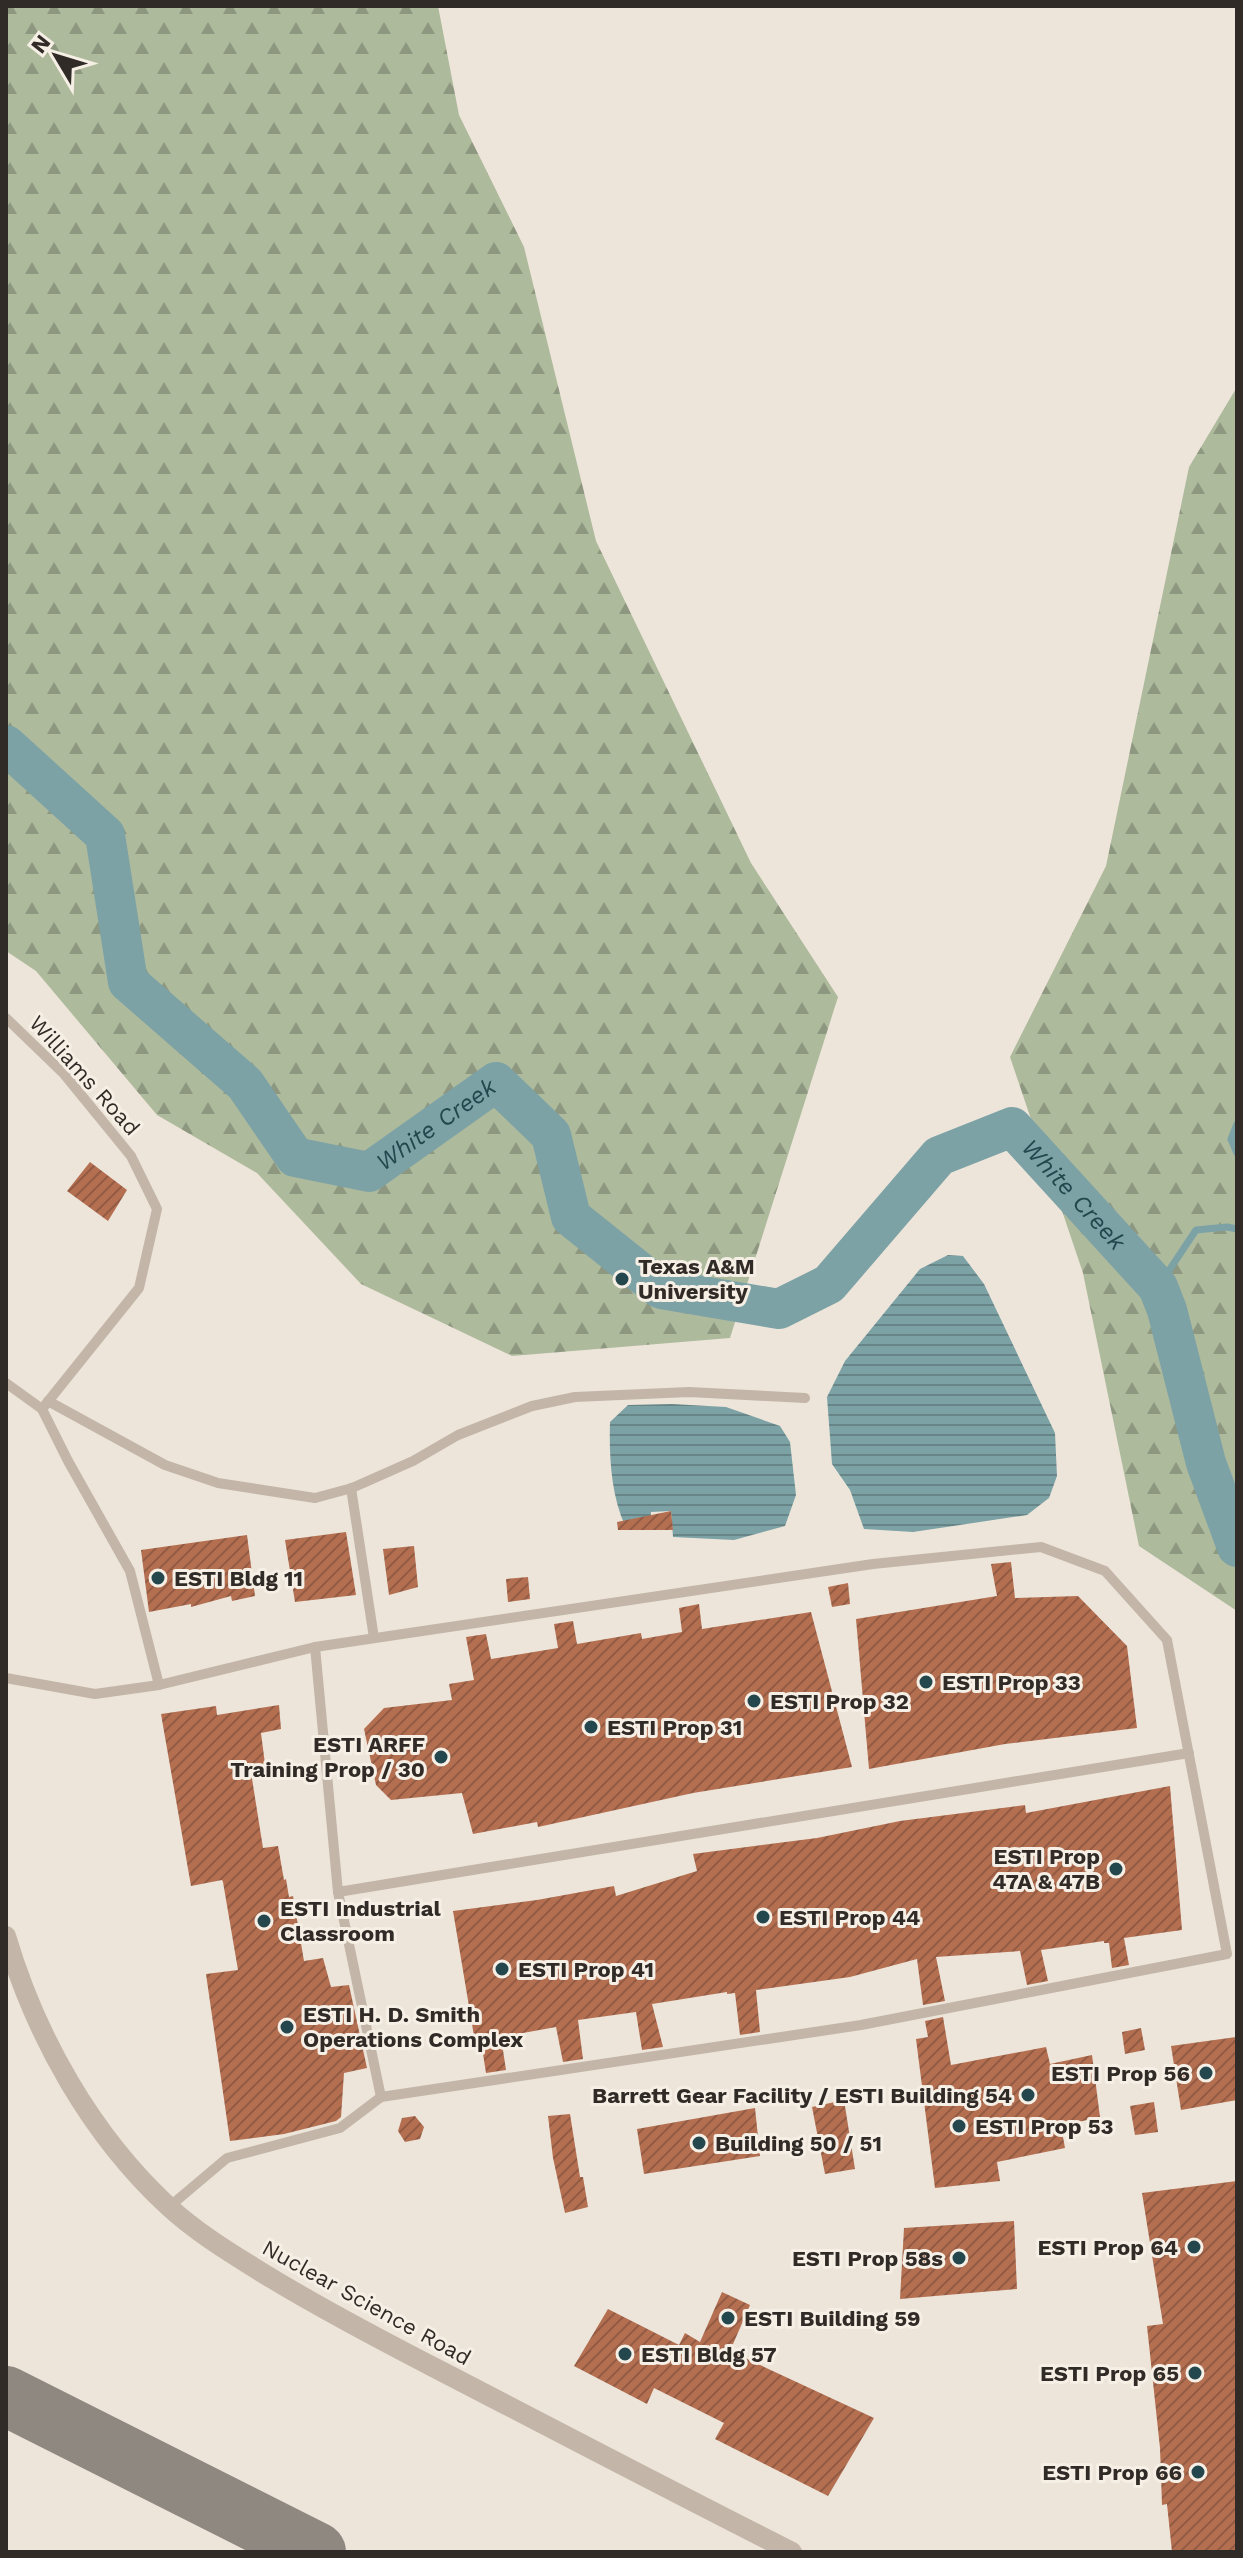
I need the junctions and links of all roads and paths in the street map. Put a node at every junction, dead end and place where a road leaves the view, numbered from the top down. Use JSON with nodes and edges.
{"nodes":[{"id":1,"x":6,"y":1018,"type":"edge"},
{"id":2,"x":6,"y":1383,"type":"edge"},
{"id":3,"x":805,"y":1398,"type":"dead end"},
{"id":4,"x":45,"y":1405,"type":"junction"},
{"id":5,"x":351,"y":1488,"type":"junction"},
{"id":6,"x":374,"y":1638,"type":"junction"},
{"id":7,"x":315,"y":1647,"type":"junction"},
{"id":8,"x":6,"y":1678,"type":"edge"},
{"id":9,"x":159,"y":1685,"type":"junction"},
{"id":10,"x":1189,"y":1753,"type":"junction"},
{"id":11,"x":338,"y":1892,"type":"junction"},
{"id":12,"x":6,"y":1936,"type":"edge"},
{"id":13,"x":1227,"y":1954,"type":"junction"},
{"id":14,"x":1237,"y":1963,"type":"edge"},
{"id":15,"x":381,"y":2097,"type":"junction"},
{"id":16,"x":169,"y":2207,"type":"junction"},
{"id":17,"x":792,"y":2552,"type":"edge"}],
"edges":[{"from":1,"to":4,"type":"lane","name":"Williams Road"},
{"from":2,"to":4,"type":"lane"},
{"from":3,"to":5,"type":"lane"},
{"from":4,"to":5,"type":"lane"},
{"from":4,"to":9,"type":"lane"},
{"from":5,"to":6,"type":"lane"},
{"from":6,"to":7,"type":"lane"},
{"from":6,"to":10,"type":"lane"},
{"from":7,"to":9,"type":"lane"},
{"from":7,"to":11,"type":"lane"},
{"from":8,"to":9,"type":"lane"},
{"from":10,"to":11,"type":"lane"},
{"from":10,"to":13,"type":"lane"},
{"from":11,"to":15,"type":"lane"},
{"from":12,"to":16,"type":"street","name":"Nuclear Science Road"},
{"from":13,"to":14,"type":"lane"},
{"from":13,"to":15,"type":"lane"},
{"from":15,"to":16,"type":"lane"},
{"from":16,"to":17,"type":"street","name":"Nuclear Science Road"}]}
